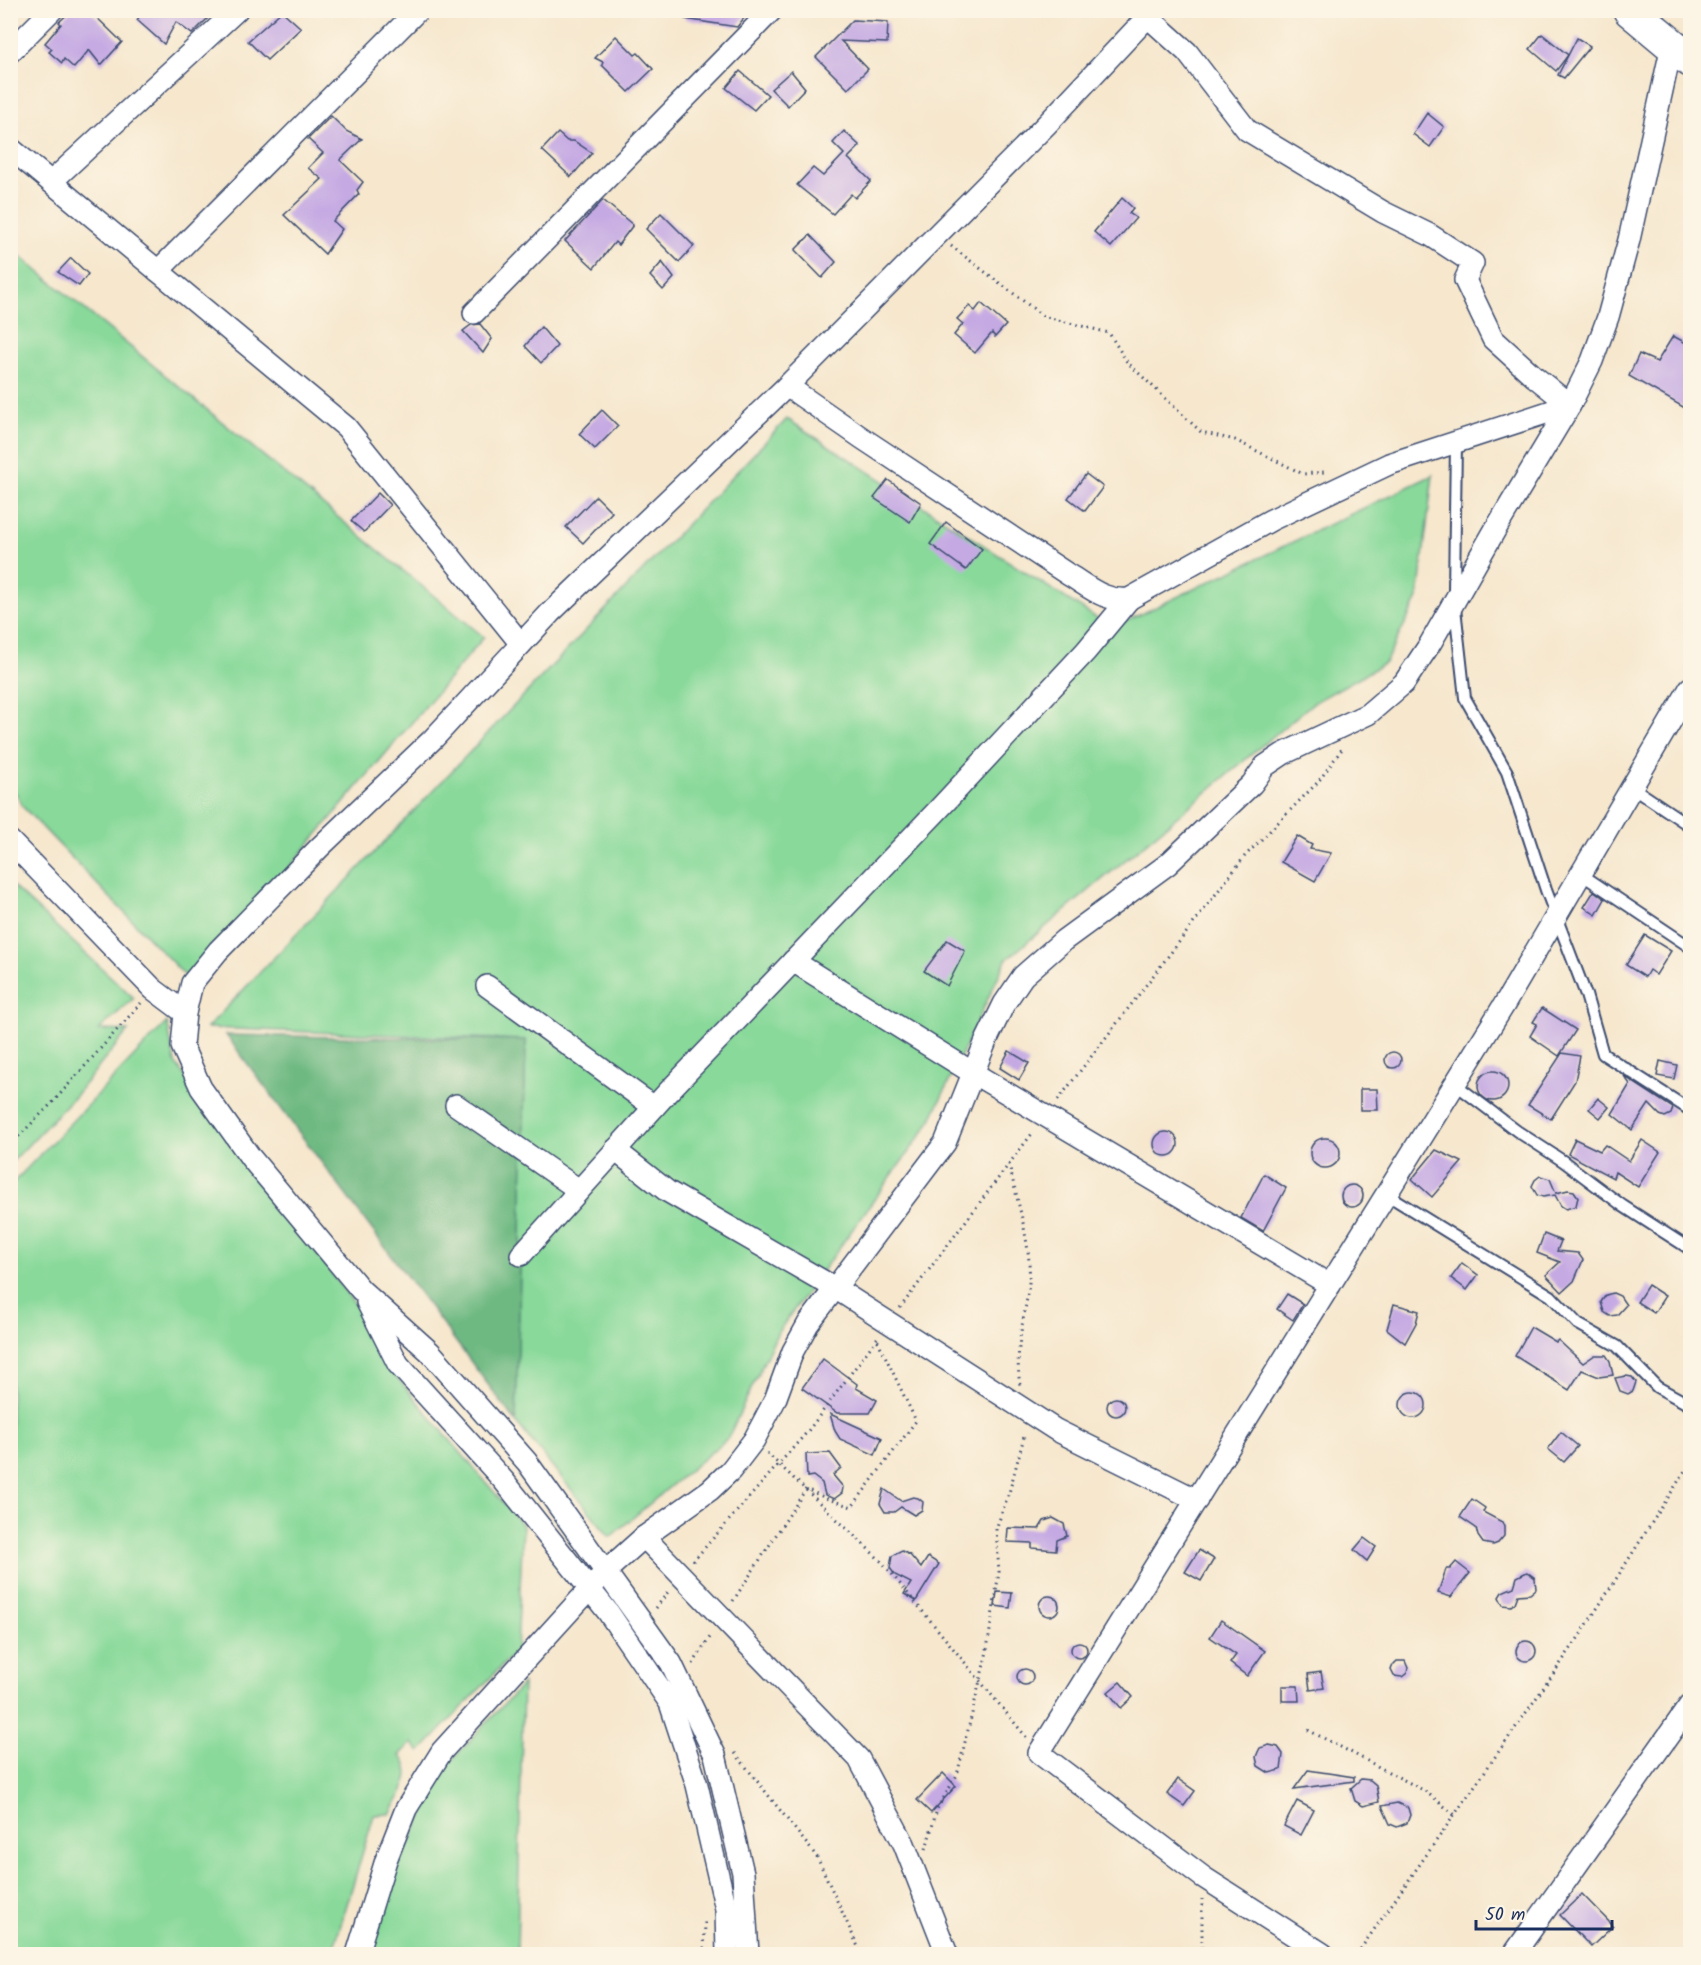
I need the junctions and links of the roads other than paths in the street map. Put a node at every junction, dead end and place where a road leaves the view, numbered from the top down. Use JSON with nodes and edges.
{"nodes":[{"id":1,"x":52,"y":10,"type":"edge"},
{"id":2,"x":237,"y":10,"type":"edge"},
{"id":3,"x":418,"y":10,"type":"edge"},
{"id":4,"x":772,"y":10,"type":"edge"},
{"id":5,"x":1630,"y":10,"type":"edge"},
{"id":6,"x":1151,"y":14,"type":"edge"},
{"id":7,"x":10,"y":52,"type":"edge"},
{"id":8,"x":1681,"y":52,"type":"edge"},
{"id":9,"x":10,"y":148,"type":"edge"},
{"id":10,"x":51,"y":182,"type":"junction"},
{"id":11,"x":158,"y":271,"type":"junction"},
{"id":12,"x":474,"y":313,"type":"dead end"},
{"id":13,"x":788,"y":386,"type":"junction"},
{"id":14,"x":1570,"y":405,"type":"junction"},
{"id":15,"x":1456,"y":442,"type":"junction"},
{"id":16,"x":1129,"y":599,"type":"junction"},
{"id":17,"x":1454,"y":602,"type":"junction"},
{"id":18,"x":521,"y":644,"type":"junction"},
{"id":19,"x":1690,"y":690,"type":"edge"},
{"id":20,"x":1632,"y":787,"type":"junction"},
{"id":21,"x":1690,"y":826,"type":"edge"},
{"id":22,"x":10,"y":841,"type":"edge"},
{"id":23,"x":1581,"y":874,"type":"junction"},
{"id":24,"x":1556,"y":916,"type":"junction"},
{"id":25,"x":1690,"y":947,"type":"edge"},
{"id":26,"x":793,"y":961,"type":"junction"},
{"id":27,"x":487,"y":986,"type":"dead end"},
{"id":28,"x":185,"y":1013,"type":"junction"},
{"id":29,"x":973,"y":1073,"type":"junction"},
{"id":30,"x":1455,"y":1084,"type":"junction"},
{"id":31,"x":456,"y":1105,"type":"dead end"},
{"id":32,"x":654,"y":1107,"type":"junction"},
{"id":33,"x":1690,"y":1110,"type":"edge"},
{"id":34,"x":615,"y":1150,"type":"junction"},
{"id":35,"x":579,"y":1190,"type":"junction"},
{"id":36,"x":1386,"y":1194,"type":"junction"},
{"id":37,"x":1690,"y":1249,"type":"edge"},
{"id":38,"x":520,"y":1255,"type":"dead end"},
{"id":39,"x":1330,"y":1285,"type":"junction"},
{"id":40,"x":835,"y":1288,"type":"junction"},
{"id":41,"x":362,"y":1290,"type":"junction"},
{"id":42,"x":1690,"y":1405,"type":"edge"},
{"id":43,"x":1197,"y":1500,"type":"junction"},
{"id":44,"x":644,"y":1537,"type":"junction"},
{"id":45,"x":606,"y":1571,"type":"junction"},
{"id":46,"x":590,"y":1589,"type":"junction"},
{"id":47,"x":1690,"y":1705,"type":"edge"},
{"id":48,"x":357,"y":1954,"type":"edge"},
{"id":49,"x":727,"y":1954,"type":"edge"},
{"id":50,"x":748,"y":1954,"type":"edge"},
{"id":51,"x":947,"y":1954,"type":"edge"},
{"id":52,"x":1323,"y":1954,"type":"edge"},
{"id":53,"x":1514,"y":1954,"type":"edge"}],
"edges":[{"from":1,"to":7,"type":"street"},
{"from":2,"to":10,"type":"street"},
{"from":3,"to":11,"type":"street"},
{"from":4,"to":12,"type":"street"},
{"from":5,"to":8,"type":"highway"},
{"from":6,"to":13,"type":"street"},
{"from":6,"to":14,"type":"street"},
{"from":8,"to":14,"type":"street"},
{"from":9,"to":10,"type":"street"},
{"from":10,"to":11,"type":"street"},
{"from":11,"to":18,"type":"street"},
{"from":13,"to":16,"type":"street"},
{"from":13,"to":18,"type":"street"},
{"from":14,"to":15,"type":"street"},
{"from":14,"to":17,"type":"street"},
{"from":15,"to":16,"type":"street"},
{"from":15,"to":17,"type":"lane"},
{"from":16,"to":26,"type":"street"},
{"from":17,"to":24,"type":"lane"},
{"from":17,"to":29,"type":"street"},
{"from":18,"to":28,"type":"street"},
{"from":19,"to":20,"type":"street"},
{"from":20,"to":21,"type":"lane"},
{"from":20,"to":23,"type":"street"},
{"from":22,"to":28,"type":"street"},
{"from":23,"to":24,"type":"street"},
{"from":23,"to":25,"type":"lane"},
{"from":24,"to":30,"type":"street"},
{"from":24,"to":33,"type":"lane"},
{"from":26,"to":29,"type":"street"},
{"from":26,"to":32,"type":"street"},
{"from":27,"to":32,"type":"street"},
{"from":28,"to":41,"type":"street"},
{"from":29,"to":39,"type":"street"},
{"from":29,"to":40,"type":"street"},
{"from":30,"to":36,"type":"street"},
{"from":30,"to":37,"type":"lane"},
{"from":31,"to":35,"type":"street"},
{"from":32,"to":34,"type":"street"},
{"from":34,"to":35,"type":"street"},
{"from":34,"to":40,"type":"street"},
{"from":35,"to":38,"type":"street"},
{"from":36,"to":39,"type":"street"},
{"from":36,"to":42,"type":"lane"},
{"from":39,"to":43,"type":"street"},
{"from":40,"to":43,"type":"street"},
{"from":40,"to":44,"type":"street"},
{"from":41,"to":45,"type":"street"},
{"from":41,"to":46,"type":"street"},
{"from":43,"to":52,"type":"street"},
{"from":44,"to":45,"type":"street"},
{"from":44,"to":51,"type":"street"},
{"from":45,"to":46,"type":"street"},
{"from":45,"to":50,"type":"street"},
{"from":46,"to":48,"type":"street"},
{"from":46,"to":49,"type":"street"},
{"from":47,"to":53,"type":"street"}]}
